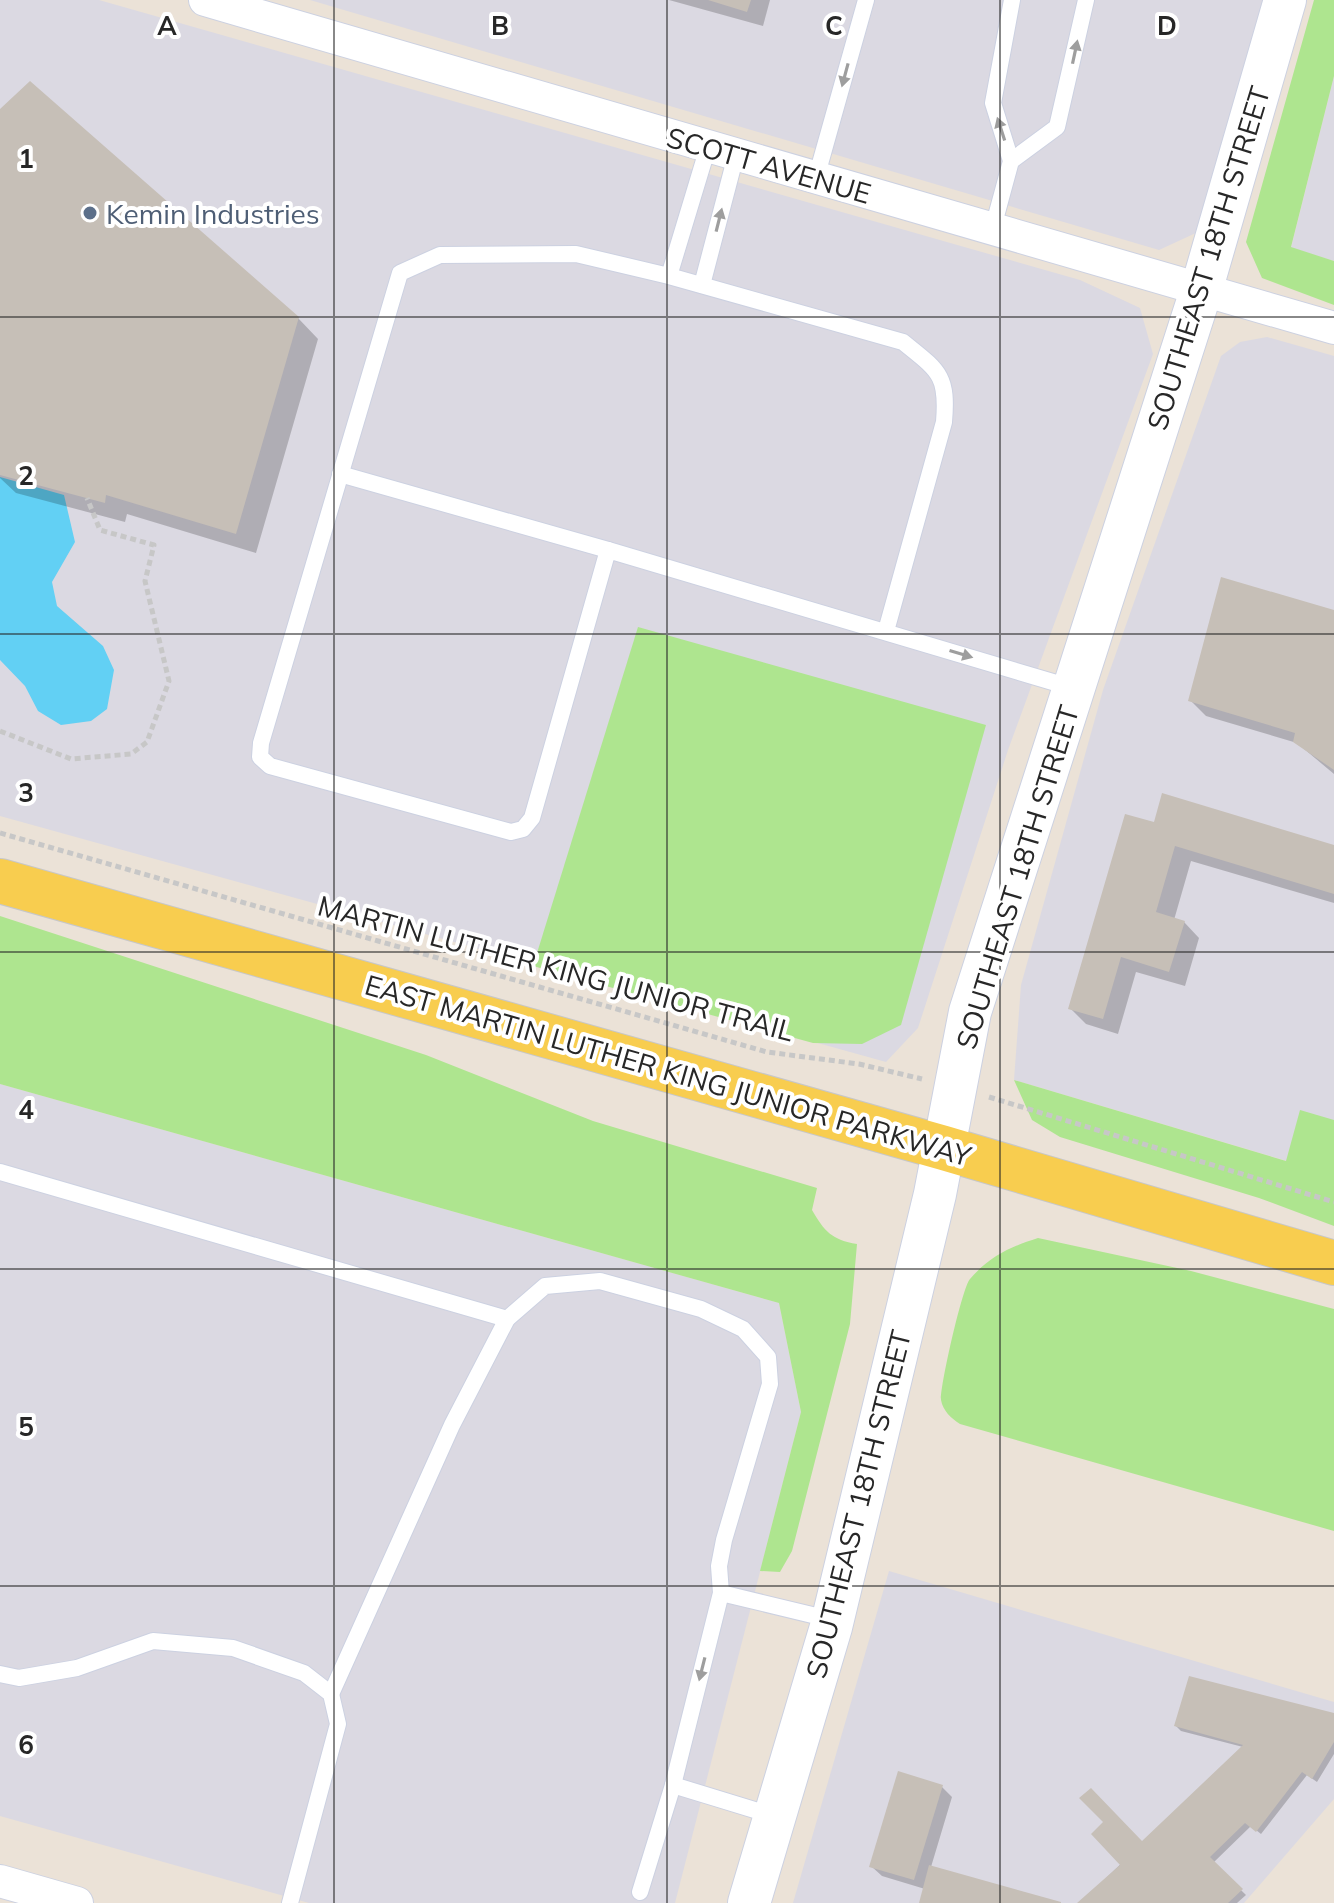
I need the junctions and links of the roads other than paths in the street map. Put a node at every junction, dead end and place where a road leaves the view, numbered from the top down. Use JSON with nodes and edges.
{"nodes":[{"id":1,"x":205,"y":0,"type":"edge"},
{"id":2,"x":866,"y":0,"type":"edge"},
{"id":3,"x":1012,"y":0,"type":"edge"},
{"id":4,"x":1086,"y":0,"type":"edge"},
{"id":5,"x":1285,"y":0,"type":"edge"},
{"id":6,"x":722,"y":151,"type":"junction"},
{"id":7,"x":1011,"y":161,"type":"junction"},
{"id":8,"x":816,"y":178,"type":"junction"},
{"id":9,"x":992,"y":231,"type":"junction"},
{"id":10,"x":669,"y":276,"type":"junction"},
{"id":11,"x":702,"y":285,"type":"junction"},
{"id":12,"x":1201,"y":291,"type":"junction"},
{"id":13,"x":1334,"y":328,"type":"edge"},
{"id":14,"x":340,"y":474,"type":"junction"},
{"id":15,"x":608,"y":550,"type":"junction"},
{"id":16,"x":886,"y":631,"type":"junction"},
{"id":17,"x":1074,"y":688,"type":"junction"},
{"id":18,"x":0,"y":881,"type":"edge"},
{"id":19,"x":944,"y":1148,"type":"junction"},
{"id":20,"x":0,"y":1172,"type":"edge"},
{"id":21,"x":1334,"y":1263,"type":"edge"},
{"id":22,"x":507,"y":1319,"type":"junction"},
{"id":23,"x":721,"y":1593,"type":"junction"},
{"id":24,"x":833,"y":1620,"type":"junction"},
{"id":25,"x":0,"y":1674,"type":"edge"},
{"id":26,"x":331,"y":1694,"type":"junction"},
{"id":27,"x":673,"y":1785,"type":"junction"},
{"id":28,"x":775,"y":1816,"type":"junction"},
{"id":29,"x":0,"y":1881,"type":"edge"},
{"id":30,"x":640,"y":1892,"type":"dead end"},
{"id":31,"x":77,"y":1903,"type":"edge"},
{"id":32,"x":290,"y":1903,"type":"edge"},
{"id":33,"x":749,"y":1903,"type":"edge"}],
"edges":[{"from":1,"to":6,"type":"street","name":"SCOTT AVENUE"},
{"from":2,"to":8,"type":"lane","one_way":true},
{"from":7,"to":3,"type":"lane","one_way":true},
{"from":7,"to":4,"type":"lane","one_way":true},
{"from":5,"to":12,"type":"street","name":"SOUTHEAST 18TH STREET"},
{"from":6,"to":8,"type":"street","name":"SCOTT AVENUE"},
{"from":6,"to":10,"type":"lane"},
{"from":11,"to":6,"type":"lane","one_way":true},
{"from":7,"to":9,"type":"lane"},
{"from":8,"to":9,"type":"street","name":"SCOTT AVENUE"},
{"from":9,"to":12,"type":"street","name":"SCOTT AVENUE"},
{"from":10,"to":11,"type":"lane"},
{"from":10,"to":14,"type":"lane"},
{"from":11,"to":16,"type":"lane"},
{"from":12,"to":13,"type":"street","name":"SCOTT AVENUE"},
{"from":12,"to":17,"type":"street","name":"SOUTHEAST 18TH STREET"},
{"from":14,"to":15,"type":"lane"},
{"from":14,"to":15,"type":"lane"},
{"from":15,"to":16,"type":"lane"},
{"from":16,"to":17,"type":"lane","one_way":true},
{"from":17,"to":19,"type":"street","name":"SOUTHEAST 18TH STREET"},
{"from":18,"to":19,"type":"main road","name":"EAST MARTIN LUTHER KING JUNIOR PARKWAY"},
{"from":19,"to":21,"type":"main road","name":"EAST MARTIN LUTHER KING JUNIOR PARKWAY"},
{"from":19,"to":24,"type":"street","name":"SOUTHEAST 18TH STREET"},
{"from":20,"to":22,"type":"lane"},
{"from":22,"to":23,"type":"lane"},
{"from":22,"to":26,"type":"lane"},
{"from":23,"to":24,"type":"lane"},
{"from":23,"to":27,"type":"lane","one_way":true},
{"from":24,"to":28,"type":"street","name":"SOUTHEAST 18TH STREET"},
{"from":25,"to":26,"type":"lane"},
{"from":26,"to":32,"type":"lane"},
{"from":27,"to":28,"type":"lane"},
{"from":27,"to":30,"type":"lane"},
{"from":28,"to":33,"type":"street","name":"SOUTHEAST 18TH STREET"},
{"from":29,"to":31,"type":"street"}]}
